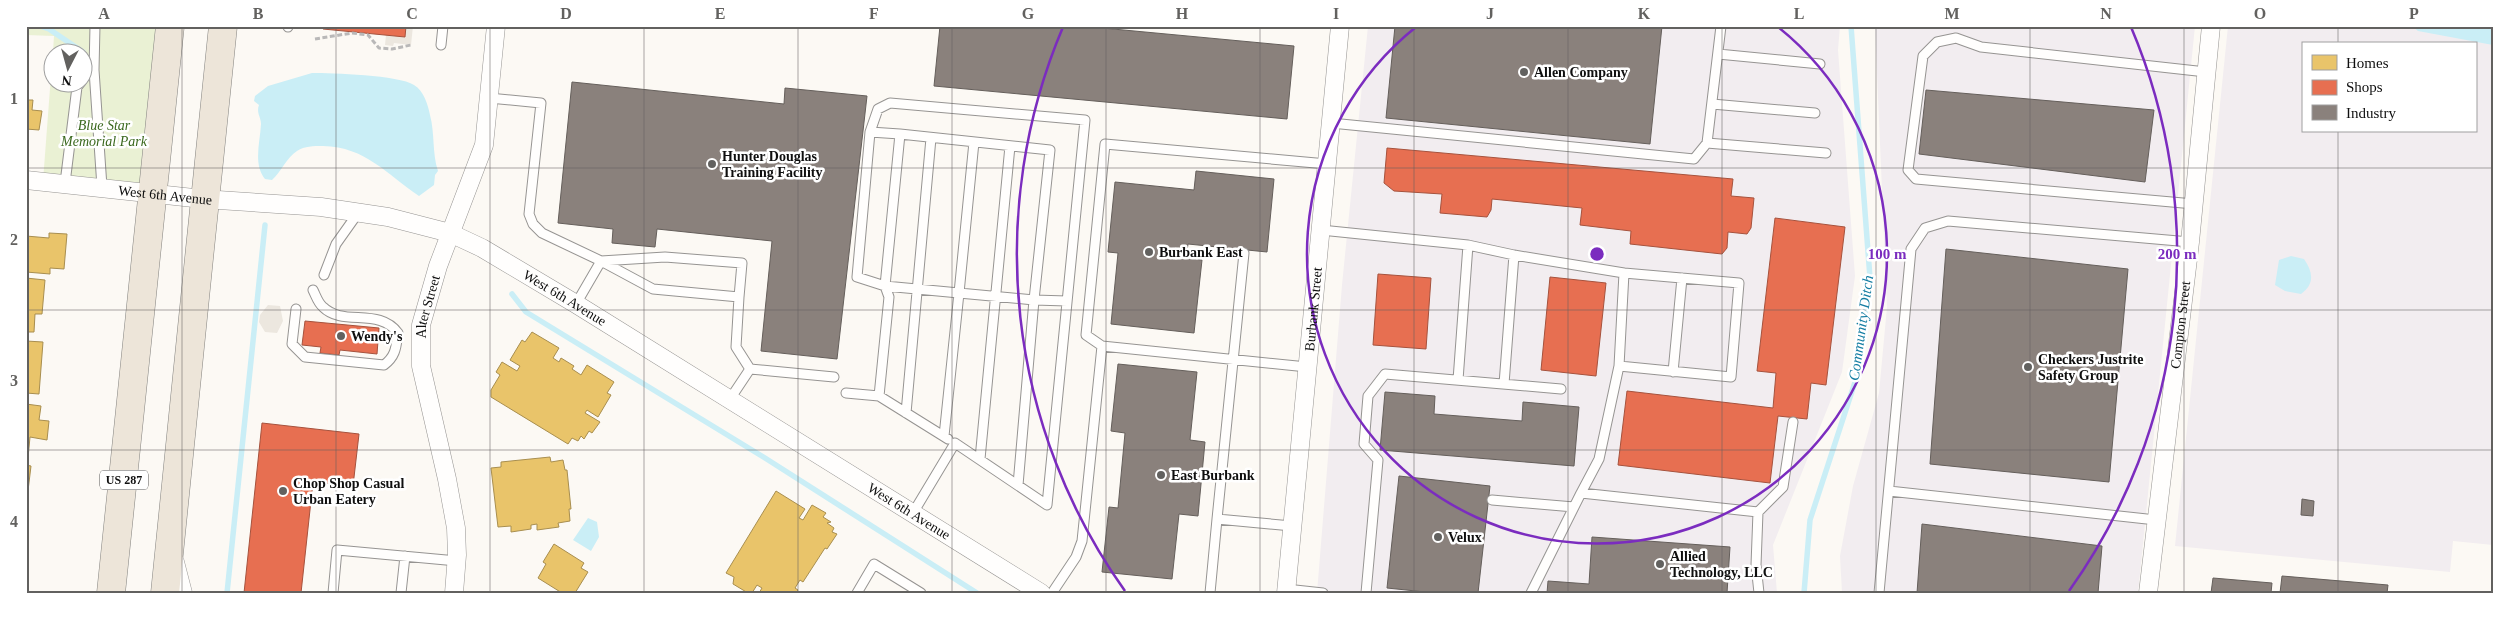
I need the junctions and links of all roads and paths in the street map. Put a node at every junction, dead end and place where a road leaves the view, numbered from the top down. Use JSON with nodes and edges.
{"nodes":[{"id":1,"x":95,"y":26,"type":"edge"},
{"id":2,"x":170,"y":26,"type":"edge"},
{"id":3,"x":222,"y":26,"type":"edge"},
{"id":4,"x":443,"y":26,"type":"edge"},
{"id":5,"x":496,"y":26,"type":"edge"},
{"id":6,"x":1340,"y":26,"type":"edge"},
{"id":7,"x":1721,"y":26,"type":"edge"},
{"id":8,"x":2210,"y":26,"type":"edge"},
{"id":9,"x":315,"y":39,"type":"dead end"},
{"id":10,"x":411,"y":45,"type":"dead end"},
{"id":11,"x":441,"y":45,"type":"dead end"},
{"id":12,"x":1718,"y":54,"type":"junction"},
{"id":13,"x":1820,"y":64,"type":"dead end"},
{"id":14,"x":94,"y":70,"type":"joint"},
{"id":15,"x":2206,"y":72,"type":"junction"},
{"id":16,"x":76,"y":92,"type":"edge"},
{"id":17,"x":489,"y":98,"type":"junction"},
{"id":18,"x":1712,"y":104,"type":"junction"},
{"id":19,"x":1815,"y":113,"type":"dead end"},
{"id":20,"x":1331,"y":123,"type":"junction"},
{"id":21,"x":870,"y":132,"type":"junction"},
{"id":22,"x":900,"y":134,"type":"junction"},
{"id":23,"x":932,"y":138,"type":"junction"},
{"id":24,"x":974,"y":142,"type":"junction"},
{"id":25,"x":1707,"y":144,"type":"junction"},
{"id":26,"x":1010,"y":146,"type":"junction"},
{"id":27,"x":1826,"y":153,"type":"dead end"},
{"id":28,"x":1327,"y":164,"type":"junction"},
{"id":29,"x":26,"y":180,"type":"edge"},
{"id":30,"x":65,"y":183,"type":"junction"},
{"id":31,"x":102,"y":187,"type":"junction"},
{"id":32,"x":152,"y":193,"type":"junction"},
{"id":33,"x":203,"y":199,"type":"junction"},
{"id":34,"x":2194,"y":204,"type":"junction"},
{"id":35,"x":358,"y":213,"type":"junction"},
{"id":36,"x":1320,"y":230,"type":"junction"},
{"id":37,"x":450,"y":233,"type":"junction"},
{"id":38,"x":2190,"y":242,"type":"junction"},
{"id":39,"x":1468,"y":244,"type":"junction"},
{"id":40,"x":1244,"y":253,"type":"dead end"},
{"id":41,"x":1514,"y":255,"type":"junction"},
{"id":42,"x":601,"y":262,"type":"junction"},
{"id":43,"x":1624,"y":272,"type":"junction"},
{"id":44,"x":324,"y":275,"type":"dead end"},
{"id":45,"x":1682,"y":278,"type":"junction"},
{"id":46,"x":885,"y":286,"type":"junction"},
{"id":47,"x":917,"y":289,"type":"junction"},
{"id":48,"x":313,"y":290,"type":"dead end"},
{"id":49,"x":959,"y":293,"type":"junction"},
{"id":50,"x":995,"y":296,"type":"junction"},
{"id":51,"x":739,"y":297,"type":"junction"},
{"id":52,"x":1034,"y":300,"type":"junction"},
{"id":53,"x":1067,"y":301,"type":"junction"},
{"id":54,"x":576,"y":304,"type":"junction"},
{"id":55,"x":296,"y":309,"type":"dead end"},
{"id":56,"x":1102,"y":346,"type":"junction"},
{"id":57,"x":1233,"y":359,"type":"junction"},
{"id":58,"x":1619,"y":366,"type":"junction"},
{"id":59,"x":1307,"y":367,"type":"junction"},
{"id":60,"x":750,"y":369,"type":"junction"},
{"id":61,"x":1673,"y":372,"type":"junction"},
{"id":62,"x":834,"y":377,"type":"dead end"},
{"id":63,"x":1458,"y":380,"type":"junction"},
{"id":64,"x":1504,"y":384,"type":"junction"},
{"id":65,"x":1561,"y":390,"type":"dead end"},
{"id":66,"x":846,"y":393,"type":"dead end"},
{"id":67,"x":879,"y":396,"type":"junction"},
{"id":68,"x":730,"y":398,"type":"junction"},
{"id":69,"x":906,"y":413,"type":"junction"},
{"id":70,"x":1794,"y":422,"type":"dead end"},
{"id":71,"x":944,"y":436,"type":"junction"},
{"id":72,"x":955,"y":443,"type":"junction"},
{"id":73,"x":980,"y":460,"type":"junction"},
{"id":74,"x":1018,"y":485,"type":"junction"},
{"id":75,"x":1889,"y":491,"type":"junction"},
{"id":76,"x":1580,"y":494,"type":"junction"},
{"id":77,"x":1492,"y":500,"type":"dead end"},
{"id":78,"x":1574,"y":507,"type":"junction"},
{"id":79,"x":1758,"y":512,"type":"junction"},
{"id":80,"x":913,"y":513,"type":"junction"},
{"id":81,"x":1217,"y":519,"type":"junction"},
{"id":82,"x":2156,"y":520,"type":"junction"},
{"id":83,"x":1292,"y":526,"type":"junction"},
{"id":84,"x":171,"y":530,"type":"junction"},
{"id":85,"x":405,"y":556,"type":"junction"},
{"id":86,"x":457,"y":561,"type":"junction"},
{"id":87,"x":1286,"y":591,"type":"edge"},
{"id":88,"x":111,"y":593,"type":"edge"},
{"id":89,"x":165,"y":593,"type":"edge"},
{"id":90,"x":183,"y":593,"type":"edge"},
{"id":91,"x":333,"y":593,"type":"edge"},
{"id":92,"x":401,"y":593,"type":"edge"},
{"id":93,"x":454,"y":593,"type":"edge"},
{"id":94,"x":857,"y":593,"type":"edge"},
{"id":95,"x":921,"y":593,"type":"edge"},
{"id":96,"x":1041,"y":593,"type":"edge"},
{"id":97,"x":1052,"y":593,"type":"edge"},
{"id":98,"x":1210,"y":593,"type":"edge"},
{"id":99,"x":1323,"y":593,"type":"edge"},
{"id":100,"x":1366,"y":593,"type":"edge"},
{"id":101,"x":1531,"y":593,"type":"edge"},
{"id":102,"x":1759,"y":593,"type":"edge"},
{"id":103,"x":1880,"y":593,"type":"edge"},
{"id":104,"x":2148,"y":593,"type":"edge"}],
"edges":[{"from":1,"to":14,"type":"lane"},
{"from":2,"to":32,"type":"main road","number":"US 287"},
{"from":3,"to":33,"type":"main road"},
{"from":4,"to":11,"type":"lane"},
{"from":5,"to":17,"type":"street","name":"Alter Street"},
{"from":6,"to":20,"type":"street","name":"Burbank Street"},
{"from":7,"to":12,"type":"lane"},
{"from":8,"to":15,"type":"street","name":"Compton Street"},
{"from":9,"to":10,"type":"path"},
{"from":12,"to":13,"type":"lane"},
{"from":12,"to":18,"type":"lane"},
{"from":14,"to":31,"type":"lane"},
{"from":15,"to":34,"type":"street","name":"Compton Street"},
{"from":15,"to":34,"type":"lane"},
{"from":16,"to":30,"type":"lane"},
{"from":17,"to":37,"type":"street","name":"Alter Street"},
{"from":17,"to":42,"type":"lane"},
{"from":18,"to":19,"type":"lane"},
{"from":18,"to":25,"type":"lane"},
{"from":20,"to":25,"type":"lane"},
{"from":20,"to":28,"type":"street","name":"Burbank Street"},
{"from":21,"to":22,"type":"lane"},
{"from":21,"to":46,"type":"lane"},
{"from":21,"to":53,"type":"lane"},
{"from":22,"to":23,"type":"lane"},
{"from":22,"to":46,"type":"lane"},
{"from":23,"to":24,"type":"lane"},
{"from":23,"to":47,"type":"lane"},
{"from":24,"to":26,"type":"lane"},
{"from":24,"to":49,"type":"lane"},
{"from":25,"to":27,"type":"lane"},
{"from":26,"to":50,"type":"lane"},
{"from":26,"to":52,"type":"lane"},
{"from":28,"to":36,"type":"street","name":"Burbank Street"},
{"from":28,"to":56,"type":"lane"},
{"from":29,"to":30,"type":"street","name":"West 6th Avenue"},
{"from":30,"to":31,"type":"street","name":"West 6th Avenue"},
{"from":31,"to":32,"type":"street","name":"West 6th Avenue"},
{"from":32,"to":33,"type":"street","name":"West 6th Avenue"},
{"from":32,"to":88,"type":"main road","number":"US 287"},
{"from":33,"to":35,"type":"street","name":"West 6th Avenue"},
{"from":33,"to":84,"type":"main road"},
{"from":34,"to":38,"type":"street","name":"Compton Street"},
{"from":35,"to":37,"type":"street","name":"West 6th Avenue"},
{"from":35,"to":44,"type":"lane"},
{"from":36,"to":39,"type":"lane"},
{"from":36,"to":59,"type":"street","name":"Burbank Street"},
{"from":37,"to":54,"type":"street","name":"West 6th Avenue"},
{"from":37,"to":86,"type":"street","name":"Alter Street"},
{"from":38,"to":75,"type":"lane"},
{"from":38,"to":82,"type":"street","name":"Compton Street"},
{"from":39,"to":41,"type":"lane"},
{"from":39,"to":63,"type":"lane"},
{"from":40,"to":57,"type":"lane"},
{"from":41,"to":43,"type":"lane"},
{"from":41,"to":64,"type":"lane"},
{"from":42,"to":51,"type":"lane"},
{"from":42,"to":51,"type":"lane"},
{"from":42,"to":54,"type":"lane"},
{"from":43,"to":45,"type":"lane"},
{"from":43,"to":58,"type":"lane"},
{"from":45,"to":61,"type":"lane"},
{"from":45,"to":61,"type":"lane"},
{"from":46,"to":47,"type":"lane"},
{"from":46,"to":67,"type":"lane"},
{"from":47,"to":49,"type":"lane"},
{"from":47,"to":69,"type":"lane"},
{"from":48,"to":55,"type":"lane"},
{"from":49,"to":50,"type":"lane"},
{"from":49,"to":71,"type":"lane"},
{"from":50,"to":52,"type":"lane"},
{"from":50,"to":73,"type":"lane"},
{"from":51,"to":60,"type":"lane"},
{"from":52,"to":53,"type":"lane"},
{"from":52,"to":74,"type":"lane"},
{"from":53,"to":74,"type":"lane"},
{"from":54,"to":68,"type":"street","name":"West 6th Avenue"},
{"from":56,"to":57,"type":"lane"},
{"from":56,"to":97,"type":"lane"},
{"from":57,"to":59,"type":"lane"},
{"from":57,"to":81,"type":"lane"},
{"from":58,"to":61,"type":"lane"},
{"from":58,"to":76,"type":"lane"},
{"from":59,"to":83,"type":"street","name":"Burbank Street"},
{"from":60,"to":62,"type":"lane"},
{"from":60,"to":68,"type":"lane"},
{"from":63,"to":64,"type":"lane"},
{"from":63,"to":100,"type":"lane"},
{"from":64,"to":65,"type":"lane"},
{"from":66,"to":67,"type":"lane"},
{"from":67,"to":69,"type":"lane"},
{"from":68,"to":80,"type":"street","name":"West 6th Avenue"},
{"from":69,"to":71,"type":"lane"},
{"from":70,"to":79,"type":"lane"},
{"from":71,"to":72,"type":"lane"},
{"from":72,"to":73,"type":"lane"},
{"from":72,"to":80,"type":"lane"},
{"from":73,"to":74,"type":"lane"},
{"from":75,"to":82,"type":"lane"},
{"from":75,"to":103,"type":"lane"},
{"from":76,"to":78,"type":"lane"},
{"from":76,"to":79,"type":"lane"},
{"from":77,"to":78,"type":"lane"},
{"from":78,"to":101,"type":"lane"},
{"from":79,"to":102,"type":"lane"},
{"from":80,"to":96,"type":"street","name":"West 6th Avenue"},
{"from":81,"to":83,"type":"lane"},
{"from":81,"to":98,"type":"lane"},
{"from":82,"to":104,"type":"street","name":"Compton Street"},
{"from":83,"to":87,"type":"street","name":"Burbank Street"},
{"from":84,"to":89,"type":"main road"},
{"from":84,"to":90,"type":"street"},
{"from":85,"to":86,"type":"lane"},
{"from":85,"to":91,"type":"lane"},
{"from":85,"to":92,"type":"lane"},
{"from":86,"to":93,"type":"street","name":"Alter Street"},
{"from":87,"to":99,"type":"lane"},
{"from":94,"to":95,"type":"lane"}]}
